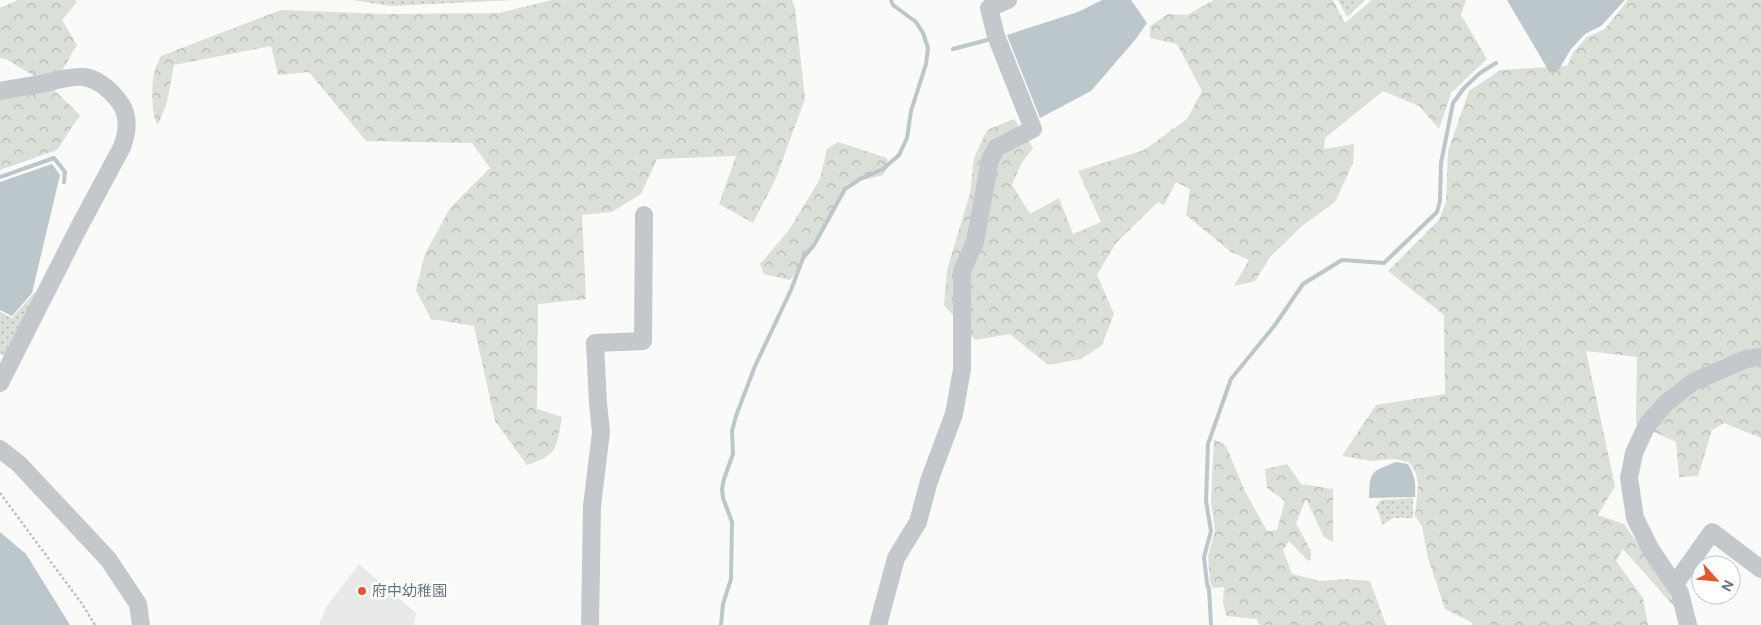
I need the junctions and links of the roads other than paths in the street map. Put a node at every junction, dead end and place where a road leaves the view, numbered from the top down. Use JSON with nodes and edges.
{"nodes":[{"id":1,"x":1008,"y":0,"type":"edge"},
{"id":2,"x":0,"y":91,"type":"edge"},
{"id":3,"x":644,"y":215,"type":"dead end"},
{"id":4,"x":1761,"y":357,"type":"edge"},
{"id":5,"x":0,"y":383,"type":"edge"},
{"id":6,"x":0,"y":449,"type":"edge"},
{"id":7,"x":1761,"y":568,"type":"edge"},
{"id":8,"x":1675,"y":584,"type":"junction"},
{"id":9,"x":141,"y":625,"type":"edge"},
{"id":10,"x":590,"y":625,"type":"edge"},
{"id":11,"x":878,"y":625,"type":"edge"},
{"id":12,"x":1688,"y":625,"type":"edge"}],
"edges":[{"from":1,"to":11,"type":"street"},
{"from":2,"to":5,"type":"street"},
{"from":3,"to":10,"type":"street"},
{"from":4,"to":8,"type":"street"},
{"from":6,"to":9,"type":"street"},
{"from":7,"to":8,"type":"street"},
{"from":8,"to":12,"type":"street"}]}
